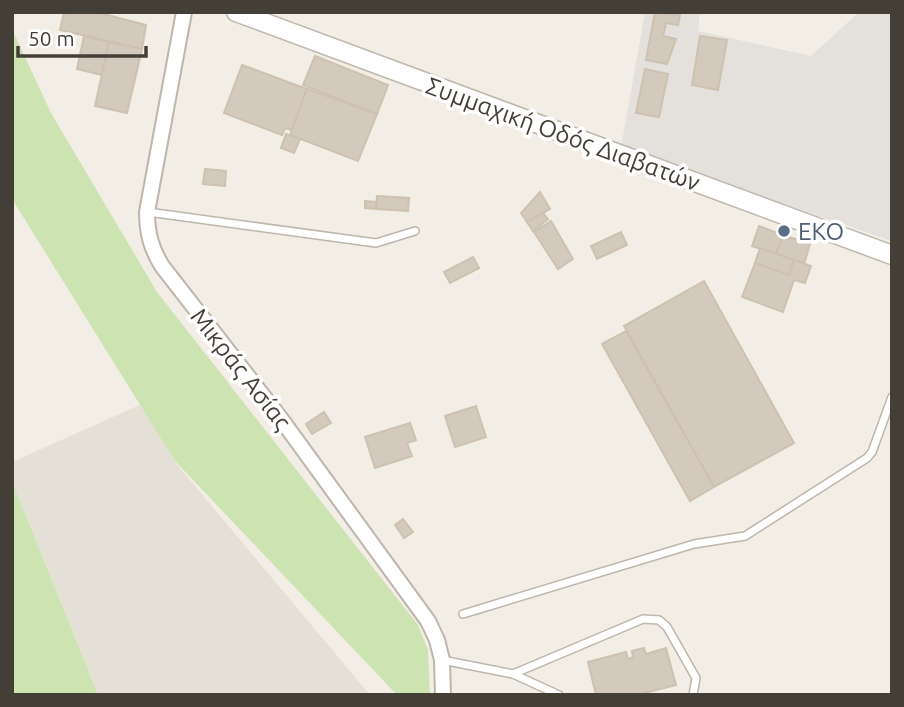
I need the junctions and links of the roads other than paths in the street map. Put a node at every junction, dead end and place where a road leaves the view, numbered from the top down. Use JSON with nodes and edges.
{"nodes":[{"id":1,"x":184,"y":12,"type":"edge"},
{"id":2,"x":236,"y":12,"type":"edge"},
{"id":3,"x":147,"y":212,"type":"junction"},
{"id":4,"x":415,"y":231,"type":"dead end"},
{"id":5,"x":892,"y":255,"type":"edge"},
{"id":6,"x":892,"y":397,"type":"edge"},
{"id":7,"x":463,"y":614,"type":"dead end"},
{"id":8,"x":442,"y":660,"type":"junction"},
{"id":9,"x":513,"y":674,"type":"junction"},
{"id":10,"x":443,"y":695,"type":"edge"},
{"id":11,"x":559,"y":695,"type":"edge"},
{"id":12,"x":693,"y":695,"type":"edge"}],
"edges":[{"from":1,"to":3,"type":"street","name":"Μικράς Ασίας"},
{"from":2,"to":5,"type":"street","name":"Συμμαχική Οδός Διαβατών"},
{"from":3,"to":4,"type":"lane"},
{"from":3,"to":8,"type":"street","name":"Μικράς Ασίας"},
{"from":6,"to":7,"type":"lane"},
{"from":8,"to":9,"type":"lane"},
{"from":8,"to":10,"type":"street","name":"Μικράς Ασίας"},
{"from":9,"to":11,"type":"lane"},
{"from":9,"to":12,"type":"lane"}]}
